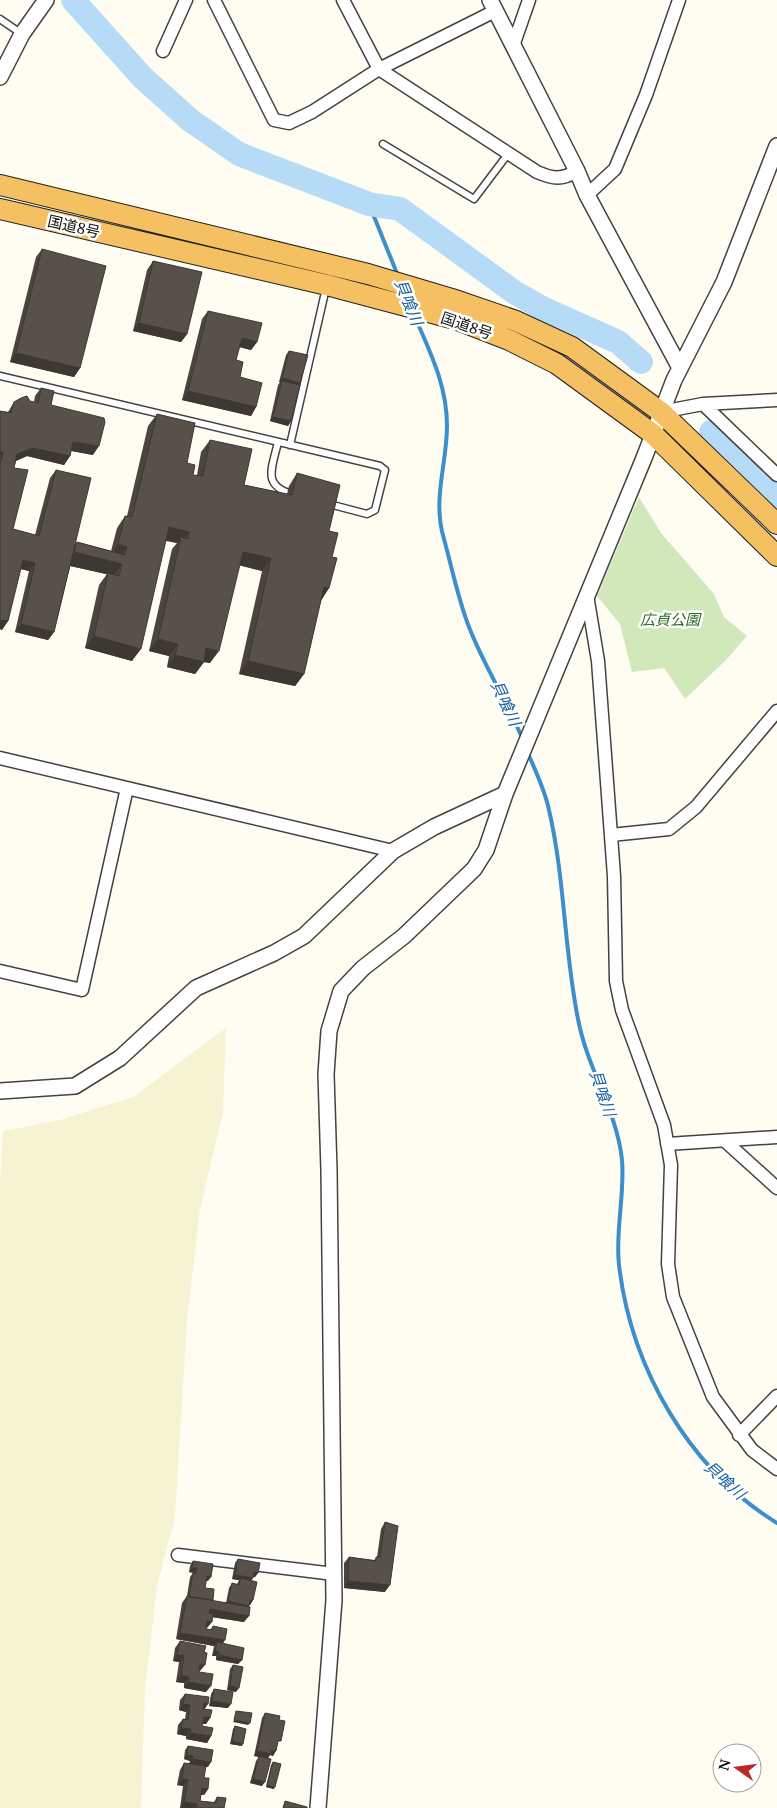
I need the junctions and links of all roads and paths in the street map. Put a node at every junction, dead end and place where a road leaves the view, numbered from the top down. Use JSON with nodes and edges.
{"nodes":[{"id":1,"x":186,"y":0,"type":"edge"},
{"id":2,"x":214,"y":0,"type":"edge"},
{"id":3,"x":343,"y":0,"type":"edge"},
{"id":4,"x":528,"y":0,"type":"edge"},
{"id":5,"x":679,"y":0,"type":"edge"},
{"id":6,"x":44,"y":3,"type":"edge"},
{"id":7,"x":492,"y":6,"type":"edge"},
{"id":8,"x":0,"y":19,"type":"edge"},
{"id":9,"x":22,"y":34,"type":"junction"},
{"id":10,"x":513,"y":46,"type":"junction"},
{"id":11,"x":163,"y":51,"type":"dead end"},
{"id":12,"x":379,"y":69,"type":"junction"},
{"id":13,"x":0,"y":77,"type":"edge"},
{"id":14,"x":383,"y":144,"type":"dead end"},
{"id":15,"x":777,"y":146,"type":"edge"},
{"id":16,"x":508,"y":154,"type":"junction"},
{"id":17,"x":577,"y":171,"type":"junction"},
{"id":18,"x":0,"y":185,"type":"edge"},
{"id":19,"x":587,"y":195,"type":"junction"},
{"id":20,"x":0,"y":209,"type":"edge"},
{"id":21,"x":327,"y":285,"type":"junction"},
{"id":22,"x":680,"y":368,"type":"junction"},
{"id":23,"x":0,"y":376,"type":"edge"},
{"id":24,"x":777,"y":400,"type":"edge"},
{"id":25,"x":703,"y":404,"type":"junction"},
{"id":26,"x":661,"y":412,"type":"junction"},
{"id":27,"x":653,"y":434,"type":"junction"},
{"id":28,"x":278,"y":442,"type":"junction"},
{"id":29,"x":290,"y":445,"type":"junction"},
{"id":30,"x":777,"y":475,"type":"edge"},
{"id":31,"x":306,"y":498,"type":"edge"},
{"id":32,"x":323,"y":502,"type":"edge"},
{"id":33,"x":777,"y":524,"type":"edge"},
{"id":34,"x":777,"y":556,"type":"edge"},
{"id":35,"x":587,"y":595,"type":"junction"},
{"id":36,"x":777,"y":711,"type":"edge"},
{"id":37,"x":0,"y":758,"type":"edge"},
{"id":38,"x":127,"y":788,"type":"junction"},
{"id":39,"x":506,"y":792,"type":"junction"},
{"id":40,"x":611,"y":835,"type":"junction"},
{"id":41,"x":392,"y":851,"type":"junction"},
{"id":42,"x":0,"y":971,"type":"edge"},
{"id":43,"x":0,"y":1091,"type":"edge"},
{"id":44,"x":777,"y":1136,"type":"edge"},
{"id":45,"x":725,"y":1141,"type":"junction"},
{"id":46,"x":667,"y":1144,"type":"junction"},
{"id":47,"x":777,"y":1188,"type":"edge"},
{"id":48,"x":777,"y":1396,"type":"edge"},
{"id":49,"x":739,"y":1435,"type":"junction"},
{"id":50,"x":777,"y":1469,"type":"edge"},
{"id":51,"x":178,"y":1555,"type":"dead end"},
{"id":52,"x":334,"y":1574,"type":"junction"},
{"id":53,"x":318,"y":1808,"type":"edge"}],
"edges":[{"from":1,"to":11,"type":"street"},
{"from":2,"to":12,"type":"street"},
{"from":3,"to":12,"type":"street"},
{"from":4,"to":10,"type":"street"},
{"from":5,"to":19,"type":"street"},
{"from":6,"to":9,"type":"street"},
{"from":7,"to":10,"type":"street"},
{"from":7,"to":12,"type":"street"},
{"from":8,"to":9,"type":"lane"},
{"from":9,"to":13,"type":"street"},
{"from":10,"to":17,"type":"street"},
{"from":12,"to":16,"type":"street"},
{"from":14,"to":16,"type":"lane"},
{"from":15,"to":22,"type":"street"},
{"from":16,"to":17,"type":"street"},
{"from":17,"to":19,"type":"street"},
{"from":18,"to":26,"type":"highway","name":"国道8号"},
{"from":19,"to":22,"type":"street"},
{"from":20,"to":21,"type":"highway","name":"国道8号"},
{"from":21,"to":27,"type":"highway","name":"国道8号"},
{"from":21,"to":29,"type":"lane"},
{"from":22,"to":26,"type":"street"},
{"from":23,"to":28,"type":"lane"},
{"from":24,"to":25,"type":"street"},
{"from":25,"to":26,"type":"street"},
{"from":25,"to":30,"type":"street"},
{"from":26,"to":27,"type":"street"},
{"from":26,"to":33,"type":"highway","name":"国道8号"},
{"from":27,"to":34,"type":"highway","name":"国道8号"},
{"from":27,"to":35,"type":"street"},
{"from":28,"to":29,"type":"lane"},
{"from":28,"to":31,"type":"lane"},
{"from":29,"to":32,"type":"lane"},
{"from":35,"to":39,"type":"street"},
{"from":35,"to":40,"type":"street"},
{"from":36,"to":40,"type":"street"},
{"from":37,"to":38,"type":"street"},
{"from":38,"to":41,"type":"street"},
{"from":38,"to":42,"type":"street"},
{"from":39,"to":41,"type":"street"},
{"from":39,"to":52,"type":"street"},
{"from":40,"to":46,"type":"street"},
{"from":41,"to":43,"type":"street"},
{"from":44,"to":45,"type":"street"},
{"from":45,"to":46,"type":"street"},
{"from":45,"to":47,"type":"street"},
{"from":46,"to":49,"type":"street"},
{"from":48,"to":49,"type":"street"},
{"from":49,"to":50,"type":"street"},
{"from":51,"to":52,"type":"street"},
{"from":52,"to":53,"type":"street"}]}
